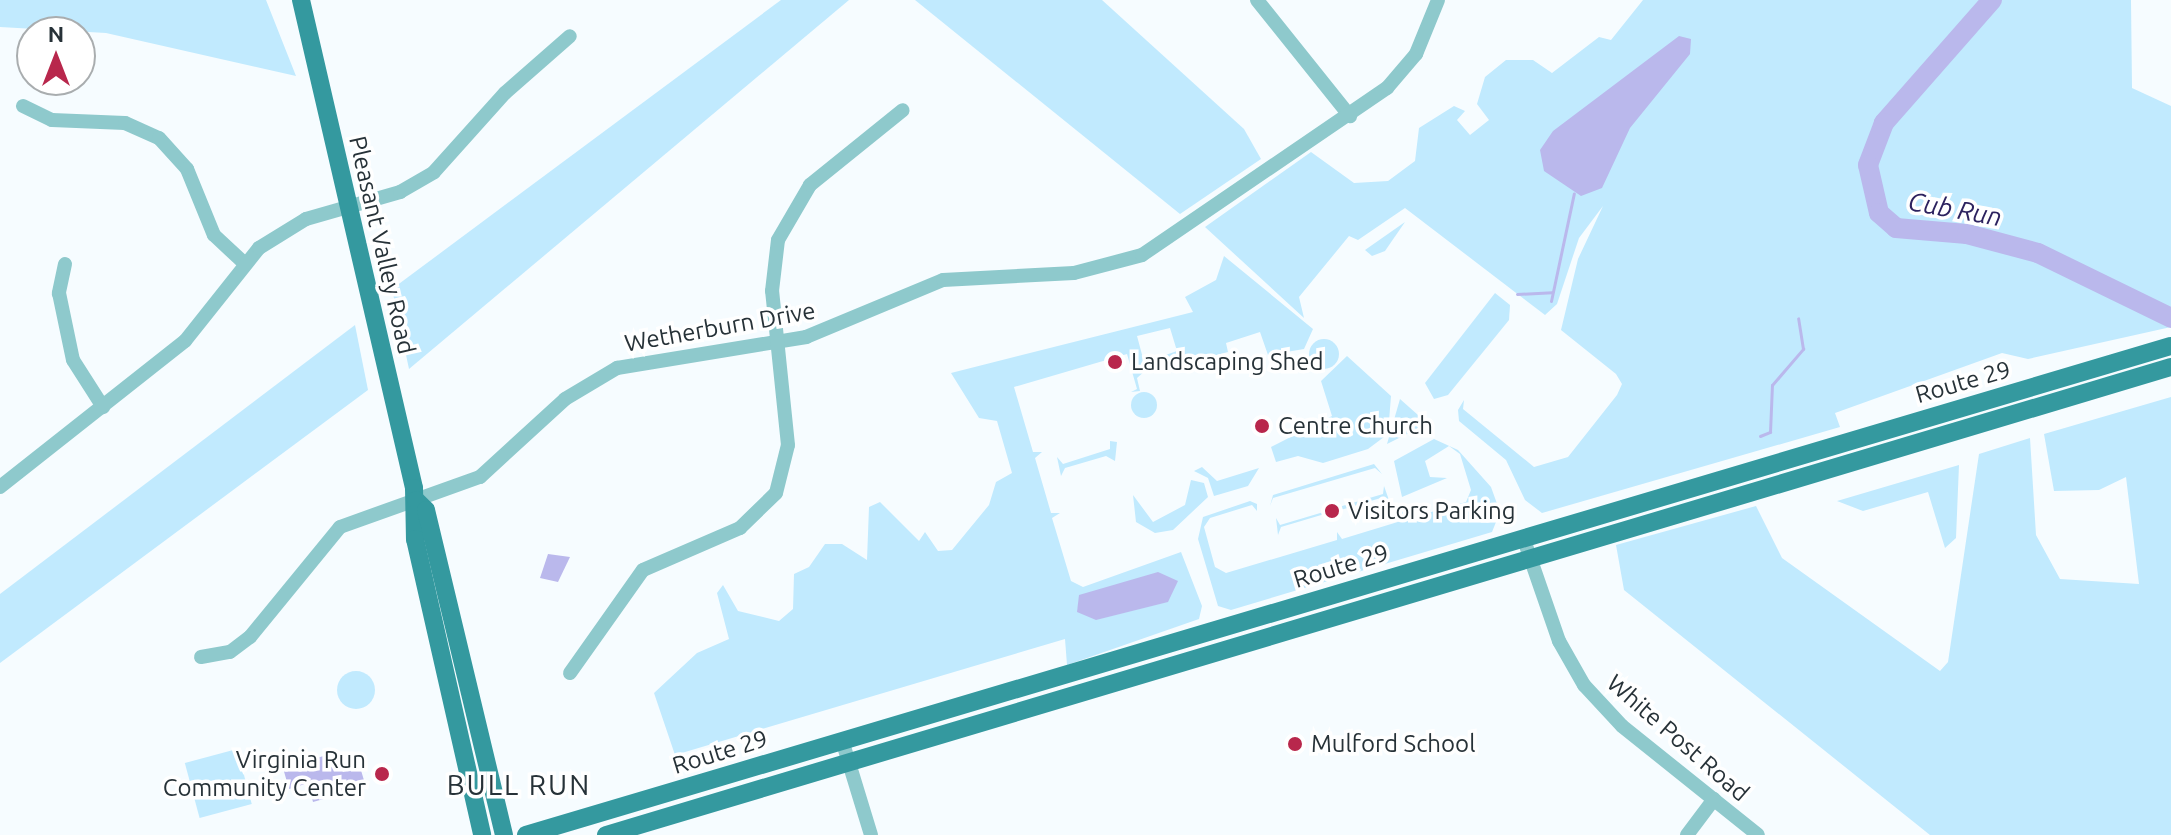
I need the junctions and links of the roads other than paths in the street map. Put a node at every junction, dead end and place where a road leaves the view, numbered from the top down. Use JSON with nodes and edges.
{"nodes":[{"id":1,"x":301,"y":0,"type":"edge"},
{"id":2,"x":1257,"y":0,"type":"edge"},
{"id":3,"x":1438,"y":0,"type":"edge"},
{"id":4,"x":570,"y":36,"type":"dead end"},
{"id":5,"x":23,"y":106,"type":"dead end"},
{"id":6,"x":903,"y":110,"type":"dead end"},
{"id":7,"x":1350,"y":116,"type":"junction"},
{"id":8,"x":348,"y":206,"type":"junction"},
{"id":9,"x":244,"y":263,"type":"junction"},
{"id":10,"x":65,"y":264,"type":"dead end"},
{"id":11,"x":777,"y":342,"type":"junction"},
{"id":12,"x":2171,"y":346,"type":"edge"},
{"id":13,"x":2171,"y":367,"type":"edge"},
{"id":14,"x":103,"y":407,"type":"junction"},
{"id":15,"x":0,"y":487,"type":"edge"},
{"id":16,"x":416,"y":500,"type":"junction"},
{"id":17,"x":1523,"y":537,"type":"junction"},
{"id":18,"x":1530,"y":559,"type":"junction"},
{"id":19,"x":201,"y":657,"type":"dead end"},
{"id":20,"x":570,"y":673,"type":"dead end"},
{"id":21,"x":842,"y":740,"type":"junction"},
{"id":22,"x":848,"y":762,"type":"junction"},
{"id":23,"x":1714,"y":799,"type":"junction"},
{"id":24,"x":482,"y":835,"type":"edge"},
{"id":25,"x":504,"y":835,"type":"edge"},
{"id":26,"x":526,"y":835,"type":"edge"},
{"id":27,"x":606,"y":835,"type":"edge"},
{"id":28,"x":871,"y":835,"type":"edge"},
{"id":29,"x":1687,"y":835,"type":"edge"},
{"id":30,"x":1758,"y":835,"type":"edge"}],
"edges":[{"from":1,"to":8,"type":"main road","name":"Pleasant Valley Road"},
{"from":2,"to":7,"type":"street"},
{"from":3,"to":7,"type":"street","name":"Wetherburn Drive"},
{"from":4,"to":8,"type":"street"},
{"from":5,"to":9,"type":"street"},
{"from":6,"to":11,"type":"street"},
{"from":7,"to":11,"type":"street","name":"Wetherburn Drive"},
{"from":8,"to":9,"type":"street"},
{"from":8,"to":16,"type":"main road","name":"Pleasant Valley Road"},
{"from":9,"to":14,"type":"street"},
{"from":10,"to":14,"type":"street"},
{"from":11,"to":16,"type":"street","name":"Wetherburn Drive"},
{"from":11,"to":20,"type":"street"},
{"from":12,"to":17,"type":"main road","name":"Route 29"},
{"from":13,"to":18,"type":"main road","name":"Route 29"},
{"from":14,"to":15,"type":"street"},
{"from":16,"to":19,"type":"street","name":"Wetherburn Drive"},
{"from":16,"to":24,"type":"main road","name":"Pleasant Valley Road"},
{"from":16,"to":25,"type":"main road","name":"Pleasant Valley Road"},
{"from":17,"to":18,"type":"street","name":"White Post Road"},
{"from":17,"to":21,"type":"main road","name":"Route 29"},
{"from":18,"to":22,"type":"main road","name":"Route 29"},
{"from":18,"to":23,"type":"street","name":"White Post Road"},
{"from":21,"to":22,"type":"street"},
{"from":21,"to":26,"type":"main road","name":"Route 29"},
{"from":22,"to":27,"type":"main road","name":"Route 29"},
{"from":22,"to":28,"type":"street"},
{"from":23,"to":29,"type":"street"},
{"from":23,"to":30,"type":"street","name":"White Post Road"}]}
